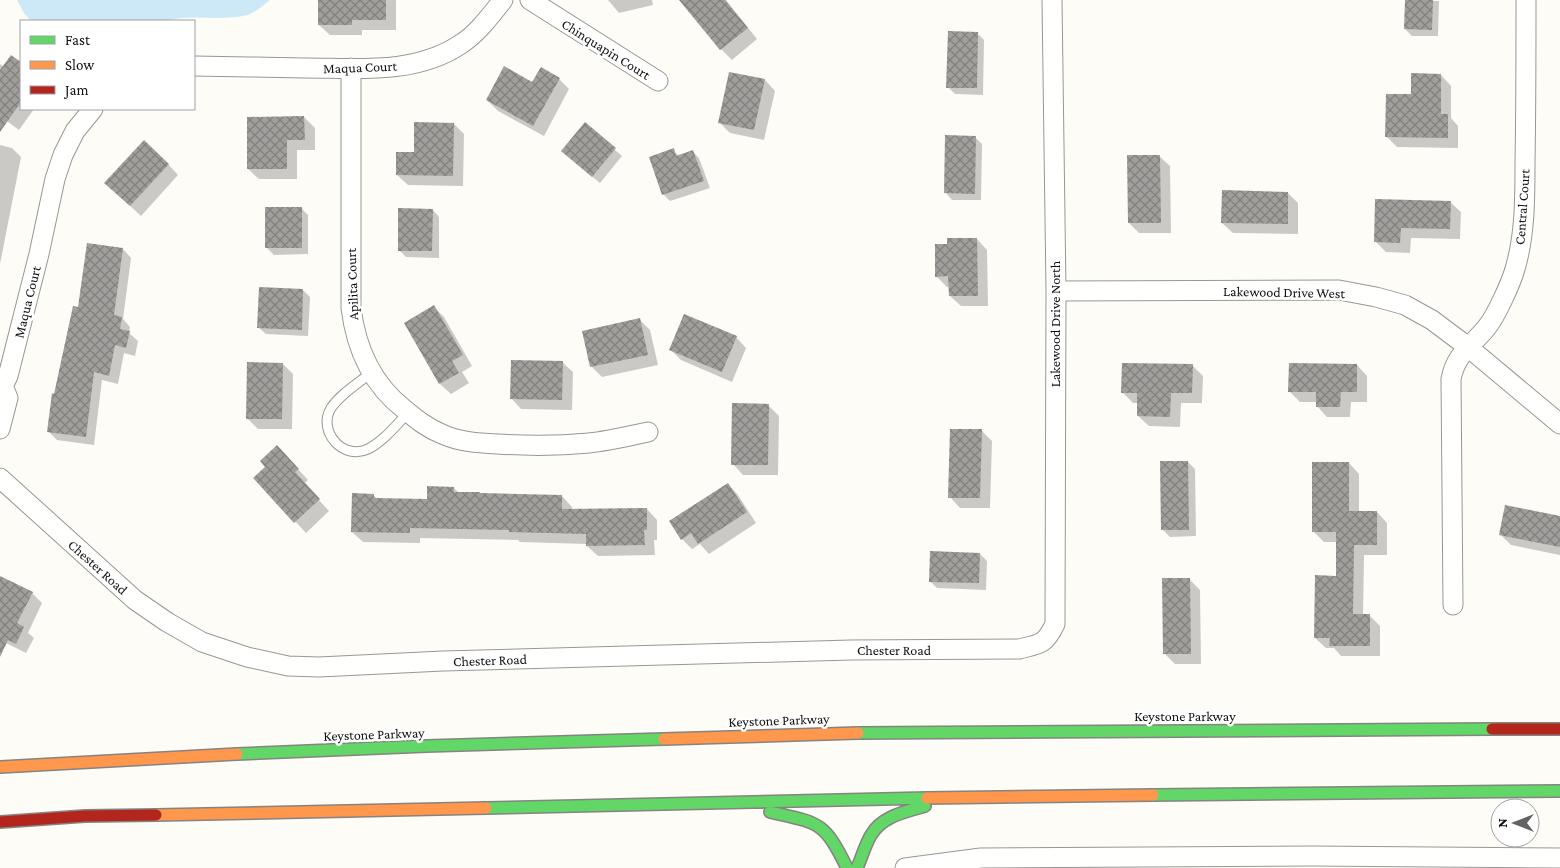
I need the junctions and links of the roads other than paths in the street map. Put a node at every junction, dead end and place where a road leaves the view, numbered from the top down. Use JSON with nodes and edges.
{"nodes":[{"id":1,"x":503,"y":0,"type":"edge"},
{"id":2,"x":530,"y":0,"type":"edge"},
{"id":3,"x":1052,"y":0,"type":"edge"},
{"id":4,"x":1526,"y":0,"type":"edge"},
{"id":5,"x":195,"y":66,"type":"edge"},
{"id":6,"x":351,"y":68,"type":"junction"},
{"id":7,"x":658,"y":81,"type":"dead end"},
{"id":8,"x":92,"y":110,"type":"edge"},
{"id":9,"x":1056,"y":292,"type":"junction"},
{"id":10,"x":1468,"y":348,"type":"junction"},
{"id":11,"x":372,"y":372,"type":"junction"},
{"id":12,"x":2,"y":387,"type":"edge"},
{"id":13,"x":408,"y":413,"type":"junction"},
{"id":14,"x":1560,"y":424,"type":"edge"},
{"id":15,"x":0,"y":429,"type":"edge"},
{"id":16,"x":648,"y":432,"type":"dead end"},
{"id":17,"x":0,"y":478,"type":"edge"},
{"id":18,"x":1453,"y":605,"type":"dead end"},
{"id":19,"x":1040,"y":644,"type":"joint"},
{"id":20,"x":1560,"y":729,"type":"edge"},
{"id":21,"x":0,"y":767,"type":"edge"},
{"id":22,"x":1560,"y":791,"type":"edge"},
{"id":23,"x":948,"y":798,"type":"junction"},
{"id":24,"x":737,"y":803,"type":"junction"},
{"id":25,"x":0,"y":822,"type":"edge"},
{"id":26,"x":1560,"y":858,"type":"edge"},
{"id":27,"x":1312,"y":862,"type":"edge"},
{"id":28,"x":847,"y":868,"type":"edge"},
{"id":29,"x":857,"y":868,"type":"edge"},
{"id":30,"x":905,"y":868,"type":"edge"}],
"edges":[{"from":1,"to":6,"type":"street","name":"Maqua Court"},
{"from":2,"to":7,"type":"street","name":"Chinquapin Court"},
{"from":3,"to":9,"type":"street","name":"Lakewood Drive North"},
{"from":4,"to":10,"type":"street","name":"Central Court"},
{"from":5,"to":6,"type":"street","name":"Maqua Court"},
{"from":6,"to":11,"type":"street","name":"Apilita Court"},
{"from":8,"to":12,"type":"street","name":"Maqua Court"},
{"from":9,"to":10,"type":"street","name":"Lakewood Drive West"},
{"from":9,"to":19,"type":"street","name":"Lakewood Drive North"},
{"from":10,"to":14,"type":"street","name":"Lakewood Drive West"},
{"from":10,"to":18,"type":"street","name":"Central Court"},
{"from":11,"to":13,"type":"street","name":"Apilita Court"},
{"from":11,"to":13,"type":"lane"},
{"from":12,"to":15,"type":"street","name":"Maqua Court"},
{"from":13,"to":16,"type":"street","name":"Apilita Court"},
{"from":17,"to":19,"type":"street","name":"Chester Road"},
{"from":20,"to":21,"type":"highway","name":"Keystone Parkway"},
{"from":22,"to":23,"type":"highway"},
{"from":23,"to":24,"type":"highway"},
{"from":23,"to":29,"type":"highway"},
{"from":24,"to":25,"type":"highway"},
{"from":24,"to":28,"type":"highway"},
{"from":26,"to":27,"type":"street"},
{"from":27,"to":30,"type":"street"}]}
